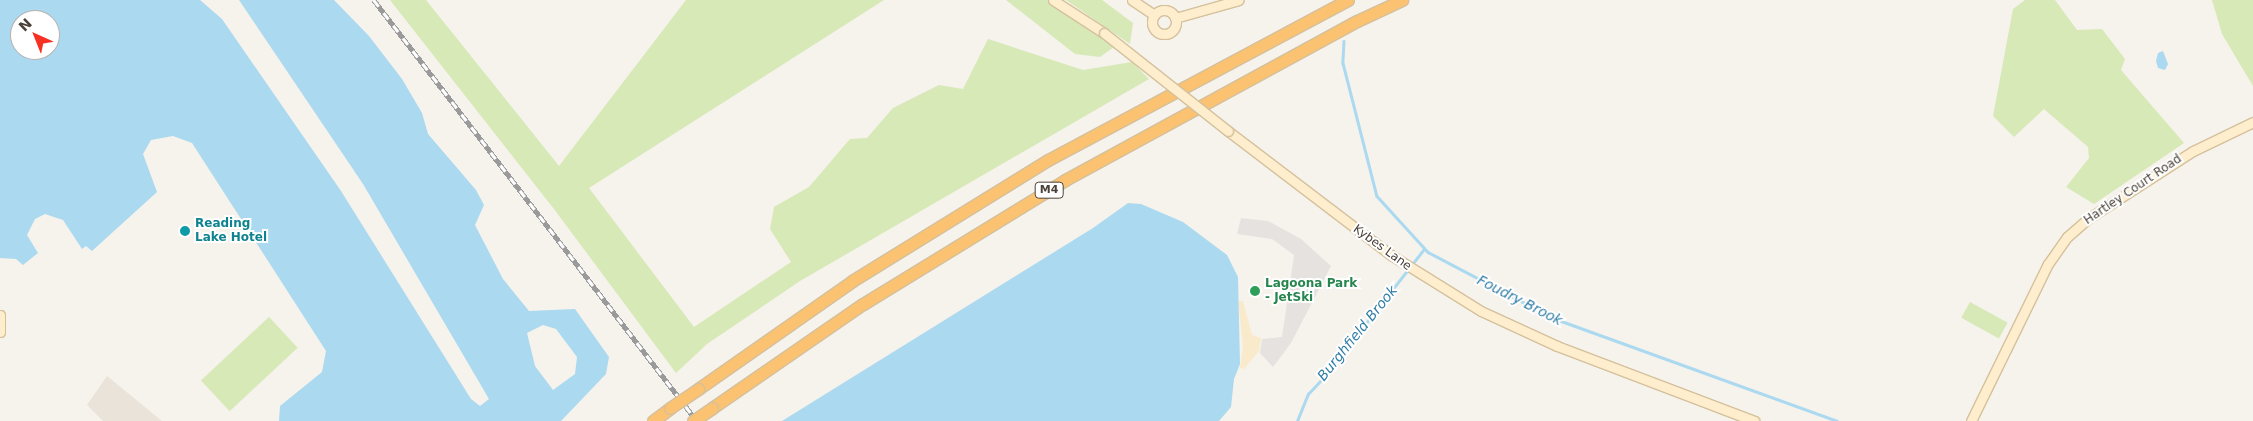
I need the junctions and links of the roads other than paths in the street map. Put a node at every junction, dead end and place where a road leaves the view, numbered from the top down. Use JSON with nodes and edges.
{"nodes":[{"id":1,"x":1053,"y":0,"type":"edge"},
{"id":2,"x":1132,"y":0,"type":"edge"},
{"id":3,"x":1239,"y":0,"type":"edge"},
{"id":4,"x":1348,"y":0,"type":"edge"},
{"id":5,"x":1402,"y":0,"type":"edge"},
{"id":6,"x":1154,"y":15,"type":"junction"},
{"id":7,"x":1175,"y":18,"type":"junction"},
{"id":8,"x":2253,"y":122,"type":"edge"},
{"id":9,"x":0,"y":315,"type":"edge"},
{"id":10,"x":1,"y":329,"type":"edge"},
{"id":11,"x":653,"y":421,"type":"edge"},
{"id":12,"x":693,"y":421,"type":"edge"},
{"id":13,"x":1754,"y":421,"type":"edge"},
{"id":14,"x":1971,"y":421,"type":"edge"}],
"edges":[{"from":1,"to":13,"type":"street","name":"Kybes Lane","bridge":true},
{"from":2,"to":6,"type":"street"},
{"from":3,"to":7,"type":"street"},
{"from":4,"to":11,"type":"highway","number":"M4","bridge":true},
{"from":5,"to":12,"type":"highway","number":"M4","bridge":true},
{"from":6,"to":7,"type":"street"},
{"from":6,"to":7,"type":"street"},
{"from":8,"to":14,"type":"street","name":"Hartley Court Road"},
{"from":9,"to":10,"type":"street"}]}
